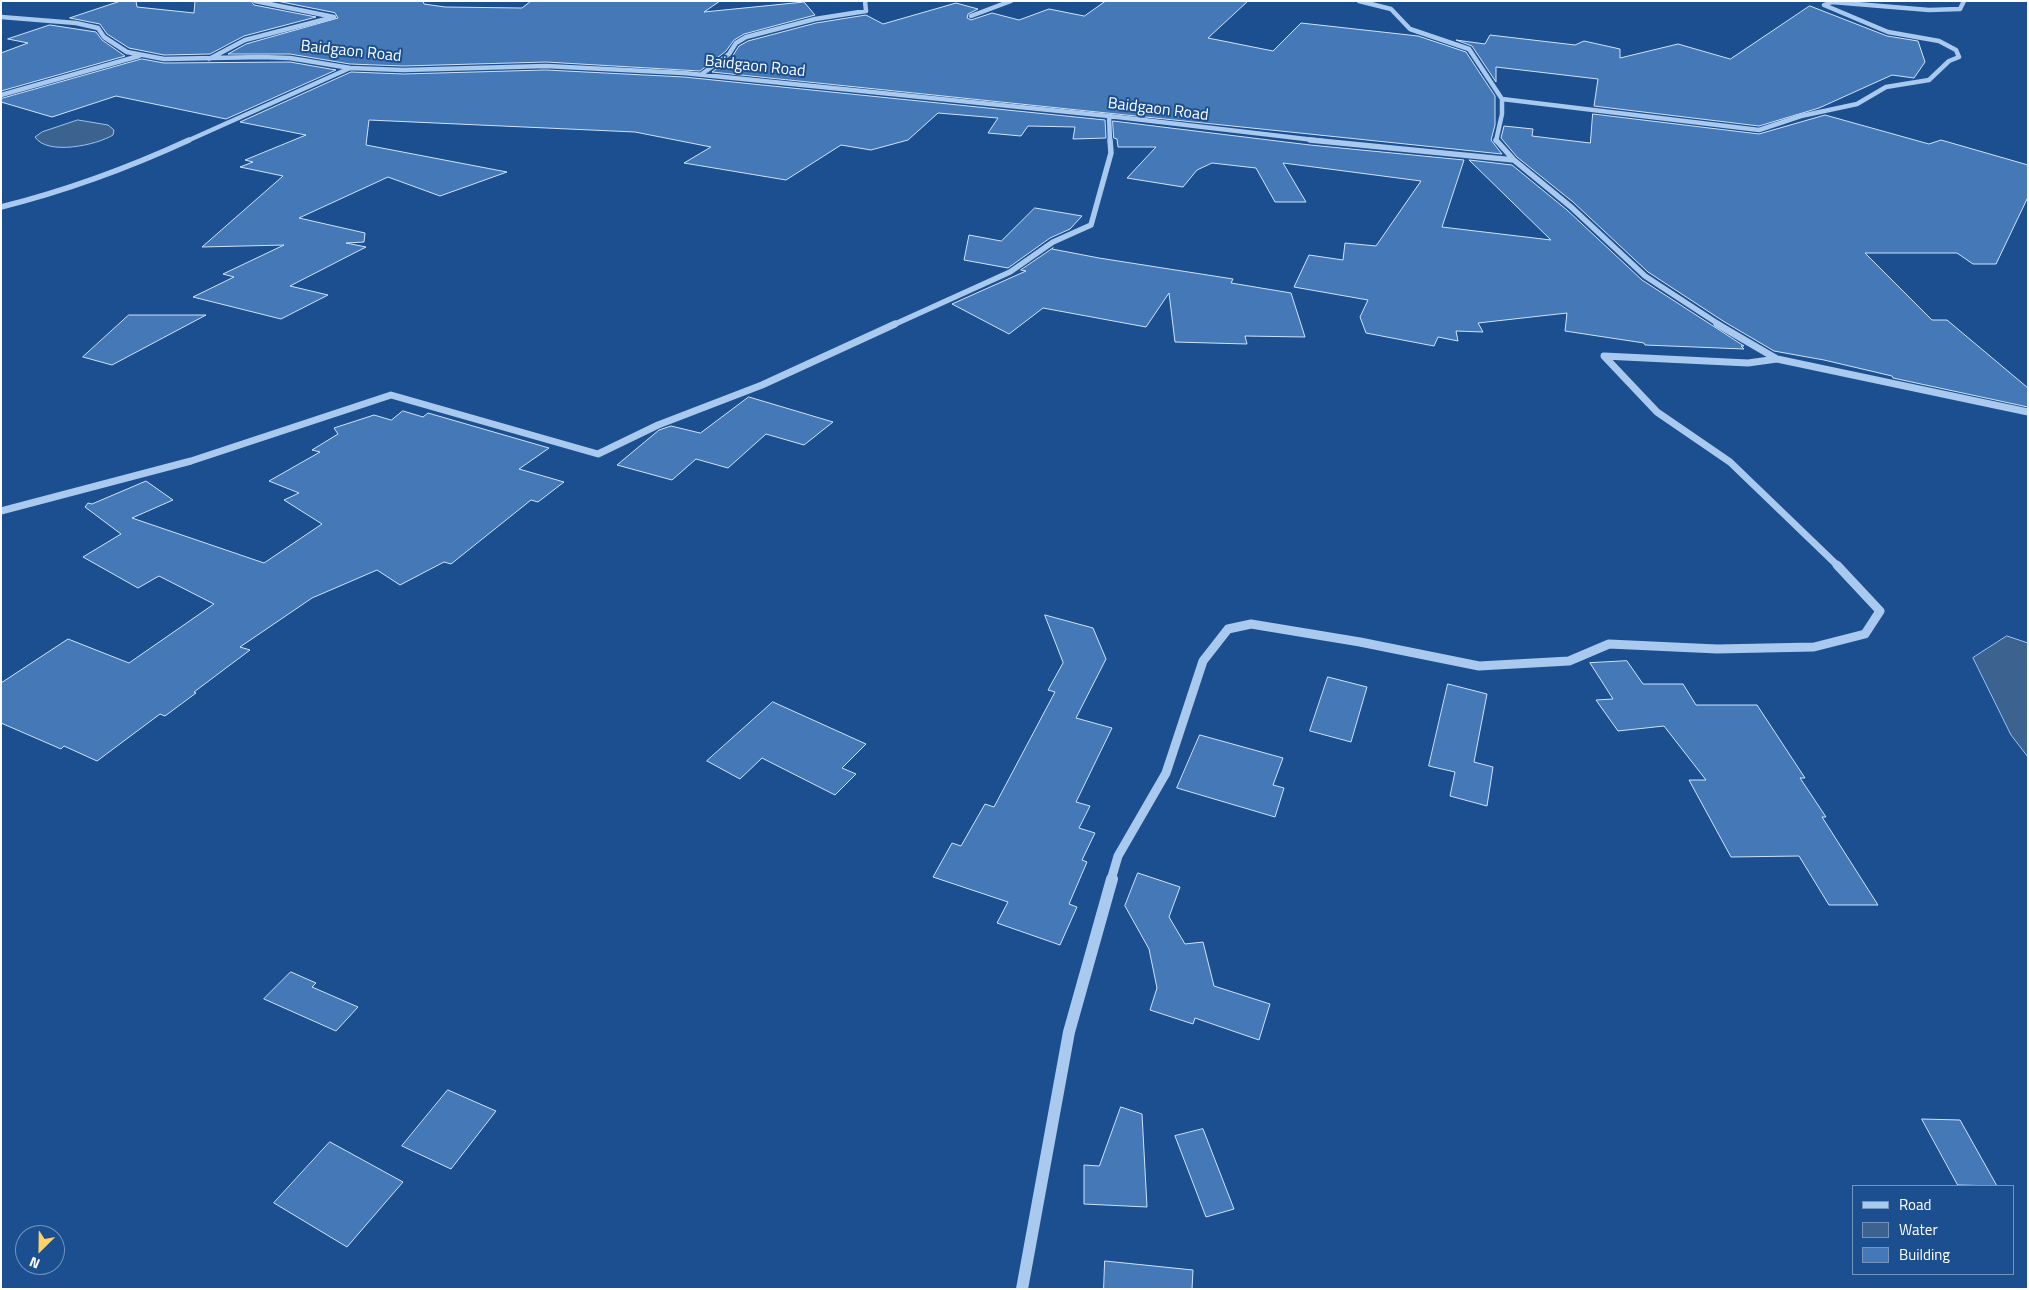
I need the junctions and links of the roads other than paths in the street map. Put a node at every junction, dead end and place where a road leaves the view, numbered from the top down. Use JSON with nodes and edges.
{"nodes":[{"id":1,"x":255,"y":1,"type":"edge"},
{"id":2,"x":865,"y":1,"type":"edge"},
{"id":3,"x":1011,"y":1,"type":"edge"},
{"id":4,"x":1360,"y":1,"type":"edge"},
{"id":5,"x":1964,"y":1,"type":"edge"},
{"id":6,"x":971,"y":16,"type":"dead end"},
{"id":7,"x":1,"y":17,"type":"edge"},
{"id":8,"x":141,"y":55,"type":"junction"},
{"id":9,"x":209,"y":59,"type":"junction"},
{"id":10,"x":350,"y":68,"type":"junction"},
{"id":11,"x":702,"y":74,"type":"junction"},
{"id":12,"x":1,"y":95,"type":"edge"},
{"id":13,"x":1502,"y":99,"type":"junction"},
{"id":14,"x":1109,"y":116,"type":"junction"},
{"id":15,"x":1514,"y":160,"type":"junction"},
{"id":16,"x":1,"y":207,"type":"edge"},
{"id":17,"x":1776,"y":359,"type":"junction"},
{"id":18,"x":2028,"y":412,"type":"edge"},
{"id":19,"x":1,"y":511,"type":"edge"},
{"id":20,"x":1022,"y":1289,"type":"edge"}],
"edges":[{"from":1,"to":9,"type":"street"},
{"from":2,"to":11,"type":"street"},
{"from":3,"to":6,"type":"street"},
{"from":4,"to":13,"type":"street"},
{"from":5,"to":13,"type":"street"},
{"from":7,"to":8,"type":"street","name":"Baidgaon Road"},
{"from":8,"to":9,"type":"street","name":"Baidgaon Road"},
{"from":8,"to":12,"type":"street"},
{"from":9,"to":10,"type":"street","name":"Baidgaon Road"},
{"from":10,"to":11,"type":"street","name":"Baidgaon Road"},
{"from":10,"to":16,"type":"street"},
{"from":11,"to":14,"type":"street","name":"Baidgaon Road"},
{"from":13,"to":15,"type":"street"},
{"from":14,"to":15,"type":"street","name":"Baidgaon Road"},
{"from":14,"to":19,"type":"street"},
{"from":15,"to":17,"type":"street"},
{"from":17,"to":18,"type":"street"},
{"from":17,"to":20,"type":"street"}]}
